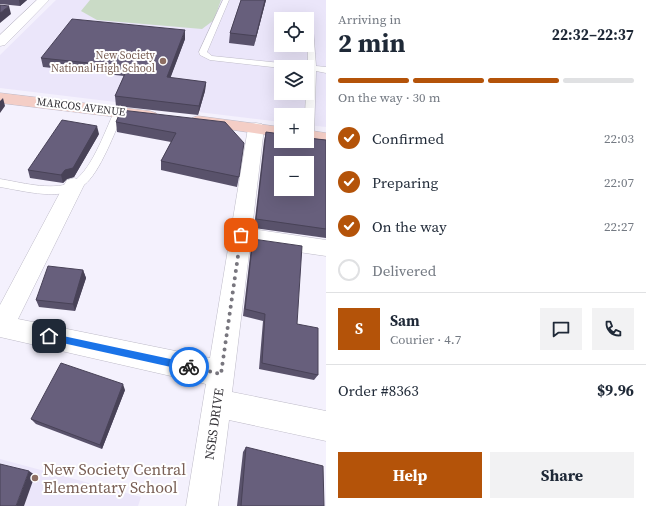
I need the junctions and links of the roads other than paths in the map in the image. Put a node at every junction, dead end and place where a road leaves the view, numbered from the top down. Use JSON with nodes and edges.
{"nodes":[{"id":1,"x":43,"y":0,"type":"edge"},
{"id":2,"x":226,"y":0,"type":"edge"},
{"id":3,"x":15,"y":10,"type":"dead end"},
{"id":4,"x":31,"y":12,"type":"junction"},
{"id":5,"x":0,"y":42,"type":"edge"},
{"id":6,"x":274,"y":64,"type":"edge"},
{"id":7,"x":314,"y":68,"type":"edge"},
{"id":8,"x":326,"y":70,"type":"edge"},
{"id":9,"x":0,"y":98,"type":"edge"},
{"id":10,"x":119,"y":112,"type":"junction"},
{"id":11,"x":256,"y":128,"type":"junction"},
{"id":12,"x":274,"y":131,"type":"edge"},
{"id":13,"x":314,"y":136,"type":"edge"},
{"id":14,"x":326,"y":138,"type":"edge"},
{"id":15,"x":0,"y":183,"type":"edge"},
{"id":16,"x":74,"y":186,"type":"junction"},
{"id":17,"x":241,"y":235,"type":"junction"},
{"id":18,"x":326,"y":248,"type":"edge"},
{"id":19,"x":1,"y":326,"type":"edge"},
{"id":20,"x":221,"y":374,"type":"junction"},
{"id":21,"x":217,"y":403,"type":"junction"},
{"id":22,"x":326,"y":426,"type":"edge"},
{"id":23,"x":202,"y":506,"type":"edge"}],
"edges":[{"from":1,"to":4,"type":"street"},
{"from":2,"to":6,"type":"lane"},
{"from":3,"to":4,"type":"street"},
{"from":4,"to":5,"type":"street"},
{"from":7,"to":8,"type":"lane"},
{"from":9,"to":10,"type":"street","name":"MARCOS AVENUE"},
{"from":10,"to":11,"type":"street","name":"MARCOS AVENUE"},
{"from":10,"to":16,"type":"lane"},
{"from":11,"to":12,"type":"street","name":"MARCOS AVENUE"},
{"from":11,"to":17,"type":"street","name":"NSES DRIVE"},
{"from":13,"to":14,"type":"street"},
{"from":15,"to":16,"type":"lane"},
{"from":16,"to":19,"type":"street"},
{"from":17,"to":18,"type":"street"},
{"from":17,"to":20,"type":"street","name":"NSES DRIVE"},
{"from":19,"to":20,"type":"street"},
{"from":20,"to":21,"type":"street","name":"NSES DRIVE"},
{"from":21,"to":22,"type":"street"},
{"from":21,"to":23,"type":"street","name":"NSES DRIVE"}]}
